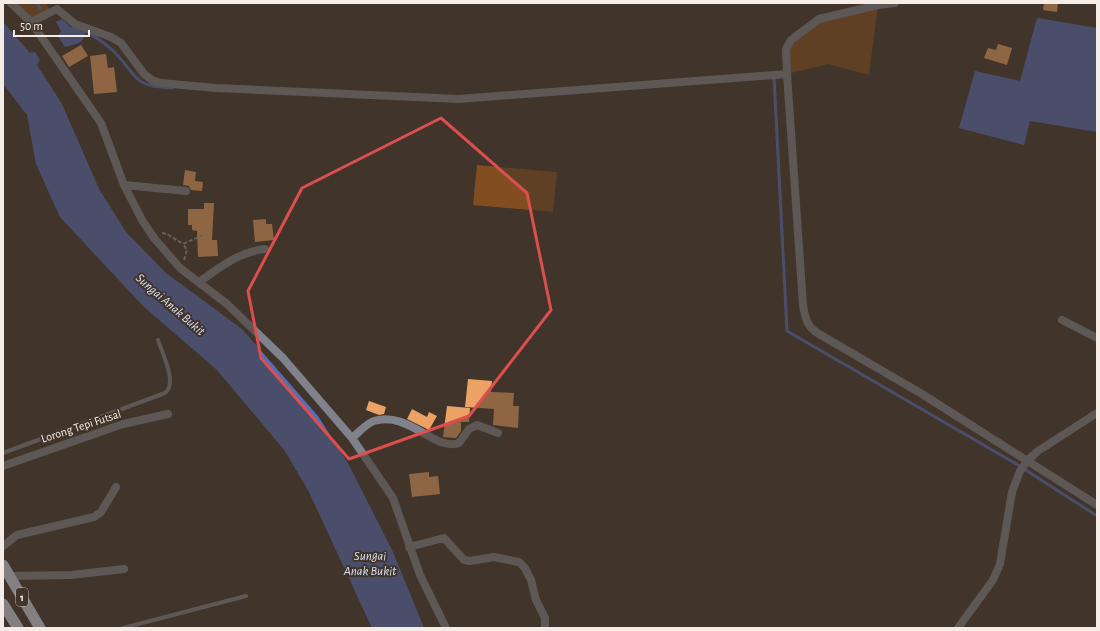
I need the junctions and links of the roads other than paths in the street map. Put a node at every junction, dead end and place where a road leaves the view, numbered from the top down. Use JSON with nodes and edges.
{"nodes":[{"id":1,"x":10,"y":3,"type":"edge"},
{"id":2,"x":895,"y":3,"type":"edge"},
{"id":3,"x":55,"y":6,"type":"edge"},
{"id":4,"x":31,"y":22,"type":"junction"},
{"id":5,"x":787,"y":74,"type":"junction"},
{"id":6,"x":124,"y":185,"type":"junction"},
{"id":7,"x":186,"y":191,"type":"dead end"},
{"id":8,"x":265,"y":249,"type":"dead end"},
{"id":9,"x":199,"y":282,"type":"junction"},
{"id":10,"x":1062,"y":320,"type":"dead end"},
{"id":11,"x":1097,"y":338,"type":"edge"},
{"id":12,"x":158,"y":340,"type":"dead end"},
{"id":13,"x":1097,"y":413,"type":"edge"},
{"id":14,"x":168,"y":414,"type":"dead end"},
{"id":15,"x":498,"y":433,"type":"dead end"},
{"id":16,"x":352,"y":438,"type":"junction"},
{"id":17,"x":3,"y":453,"type":"edge"},
{"id":18,"x":1024,"y":465,"type":"junction"},
{"id":19,"x":3,"y":466,"type":"edge"},
{"id":20,"x":116,"y":487,"type":"dead end"},
{"id":21,"x":1097,"y":505,"type":"edge"},
{"id":22,"x":3,"y":546,"type":"edge"},
{"id":23,"x":409,"y":547,"type":"junction"},
{"id":24,"x":3,"y":565,"type":"edge"},
{"id":25,"x":124,"y":569,"type":"dead end"},
{"id":26,"x":10,"y":576,"type":"junction"},
{"id":27,"x":246,"y":596,"type":"dead end"},
{"id":28,"x":3,"y":605,"type":"edge"},
{"id":29,"x":18,"y":628,"type":"edge"},
{"id":30,"x":40,"y":628,"type":"edge"},
{"id":31,"x":123,"y":628,"type":"edge"},
{"id":32,"x":446,"y":628,"type":"edge"},
{"id":33,"x":545,"y":628,"type":"edge"},
{"id":34,"x":958,"y":628,"type":"edge"}],
"edges":[{"from":1,"to":4,"type":"street"},
{"from":2,"to":5,"type":"street"},
{"from":3,"to":4,"type":"street"},
{"from":3,"to":5,"type":"street"},
{"from":4,"to":6,"type":"street"},
{"from":5,"to":18,"type":"street"},
{"from":6,"to":7,"type":"street"},
{"from":6,"to":9,"type":"street"},
{"from":8,"to":9,"type":"street"},
{"from":9,"to":16,"type":"street"},
{"from":10,"to":11,"type":"street"},
{"from":12,"to":17,"type":"lane"},
{"from":13,"to":18,"type":"street"},
{"from":14,"to":19,"type":"street","name":"Lorong Tepi Futsal"},
{"from":15,"to":16,"type":"street"},
{"from":16,"to":23,"type":"street"},
{"from":18,"to":21,"type":"street"},
{"from":18,"to":34,"type":"street"},
{"from":20,"to":22,"type":"street"},
{"from":23,"to":32,"type":"street"},
{"from":23,"to":33,"type":"street"},
{"from":24,"to":26,"type":"highway","number":"1"},
{"from":25,"to":26,"type":"street"},
{"from":26,"to":30,"type":"highway","number":"1"},
{"from":27,"to":31,"type":"lane"},
{"from":28,"to":29,"type":"highway"}]}
